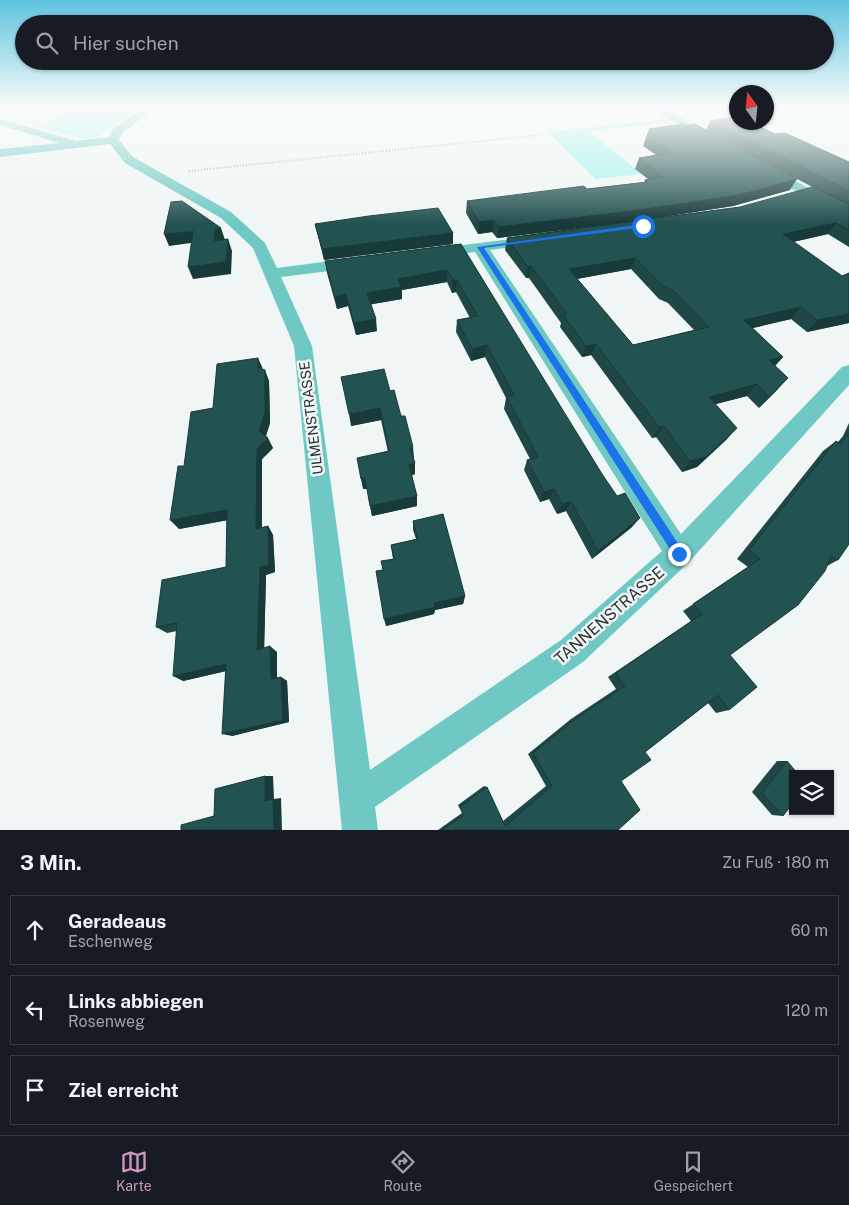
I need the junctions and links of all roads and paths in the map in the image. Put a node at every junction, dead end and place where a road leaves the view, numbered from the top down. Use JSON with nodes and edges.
{"nodes":[{"id":1,"x":63,"y":146,"type":"edge"},
{"id":2,"x":118,"y":146,"type":"edge"},
{"id":3,"x":436,"y":146,"type":"edge"},
{"id":4,"x":720,"y":146,"type":"edge"},
{"id":5,"x":725,"y":149,"type":"edge"},
{"id":6,"x":0,"y":153,"type":"edge"},
{"id":7,"x":757,"y":166,"type":"edge"},
{"id":8,"x":154,"y":175,"type":"junction"},
{"id":9,"x":806,"y":192,"type":"junction"},
{"id":10,"x":788,"y":197,"type":"edge"},
{"id":11,"x":849,"y":214,"type":"edge"},
{"id":12,"x":547,"y":238,"type":"edge"},
{"id":13,"x":480,"y":247,"type":"junction"},
{"id":14,"x":420,"y":254,"type":"edge"},
{"id":15,"x":371,"y":260,"type":"edge"},
{"id":16,"x":272,"y":273,"type":"junction"},
{"id":17,"x":849,"y":372,"type":"edge"},
{"id":18,"x":679,"y":554,"type":"junction"},
{"id":19,"x":357,"y":799,"type":"junction"},
{"id":20,"x":360,"y":830,"type":"edge"}],
"edges":[{"from":1,"to":6,"type":"street"},
{"from":2,"to":8,"type":"street","name":"ULMENSTRASSE"},
{"from":3,"to":8,"type":"path"},
{"from":4,"to":5,"type":"street"},
{"from":7,"to":9,"type":"street"},
{"from":8,"to":16,"type":"street","name":"ULMENSTRASSE"},
{"from":9,"to":10,"type":"street"},
{"from":9,"to":11,"type":"street"},
{"from":12,"to":13,"type":"street"},
{"from":13,"to":14,"type":"street"},
{"from":13,"to":18,"type":"street"},
{"from":15,"to":16,"type":"street"},
{"from":16,"to":19,"type":"street","name":"ULMENSTRASSE"},
{"from":17,"to":18,"type":"street","name":"TANNENSTRASSE"},
{"from":18,"to":19,"type":"street","name":"TANNENSTRASSE"},
{"from":19,"to":20,"type":"street","name":"ULMENSTRASSE"}]}
